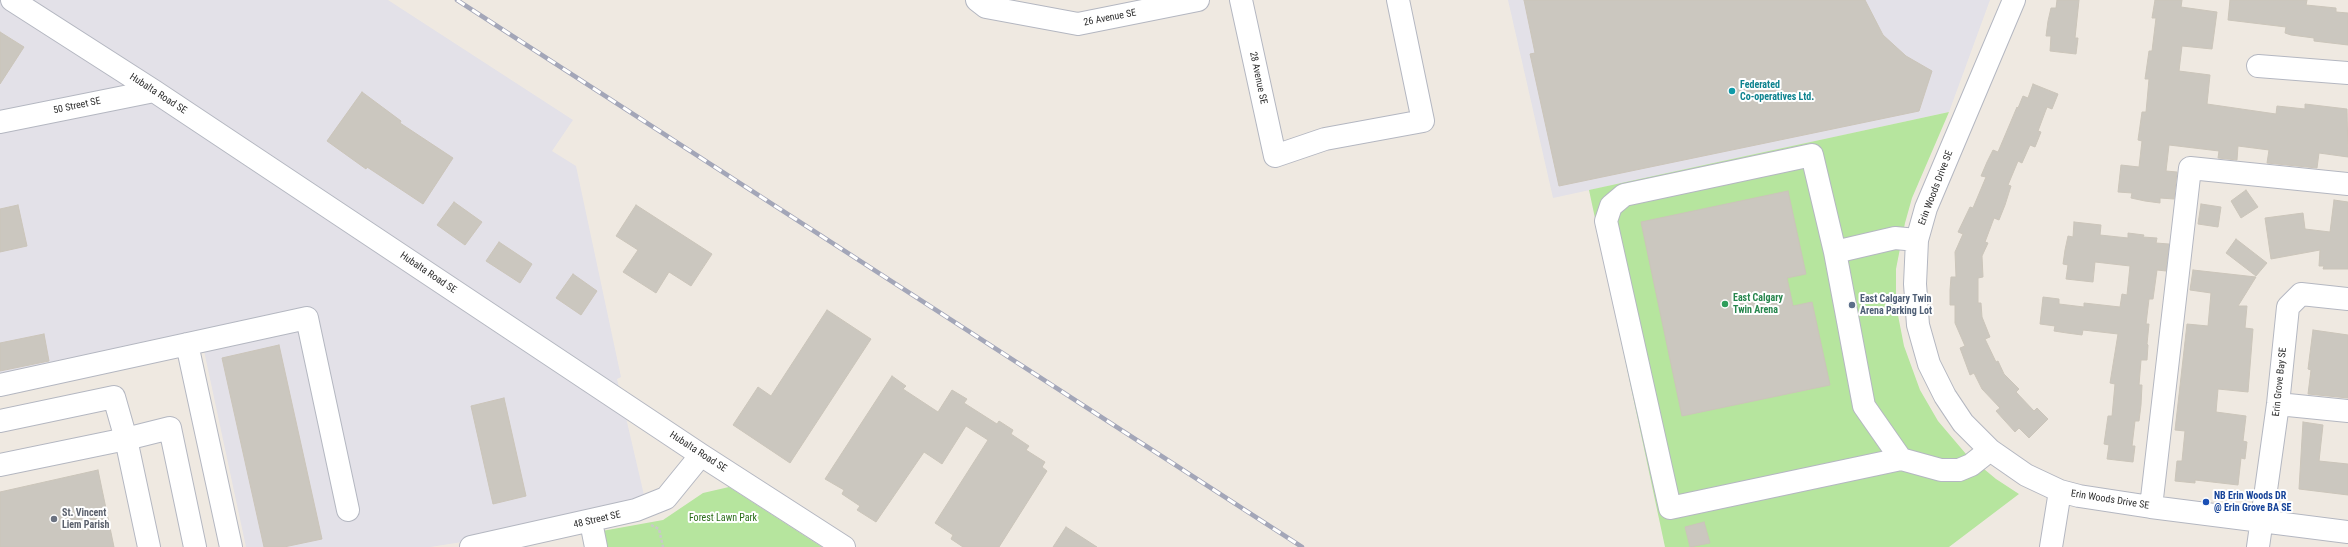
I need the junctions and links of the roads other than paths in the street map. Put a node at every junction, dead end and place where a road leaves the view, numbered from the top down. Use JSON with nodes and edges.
{"nodes":[{"id":1,"x":12,"y":0,"type":"edge"},
{"id":2,"x":977,"y":0,"type":"edge"},
{"id":3,"x":1198,"y":0,"type":"edge"},
{"id":4,"x":1240,"y":0,"type":"edge"},
{"id":5,"x":1398,"y":0,"type":"edge"},
{"id":6,"x":2014,"y":0,"type":"edge"},
{"id":7,"x":2258,"y":66,"type":"dead end"},
{"id":8,"x":2348,"y":73,"type":"edge"},
{"id":9,"x":154,"y":91,"type":"junction"},
{"id":10,"x":0,"y":122,"type":"edge"},
{"id":11,"x":2348,"y":184,"type":"edge"},
{"id":12,"x":1918,"y":240,"type":"junction"},
{"id":13,"x":1834,"y":252,"type":"junction"},
{"id":14,"x":2348,"y":299,"type":"edge"},
{"id":15,"x":187,"y":344,"type":"junction"},
{"id":16,"x":0,"y":385,"type":"edge"},
{"id":17,"x":2278,"y":404,"type":"junction"},
{"id":18,"x":2348,"y":411,"type":"edge"},
{"id":19,"x":0,"y":421,"type":"edge"},
{"id":20,"x":126,"y":439,"type":"junction"},
{"id":21,"x":1990,"y":450,"type":"junction"},
{"id":22,"x":701,"y":454,"type":"junction"},
{"id":23,"x":1901,"y":459,"type":"junction"},
{"id":24,"x":0,"y":466,"type":"edge"},
{"id":25,"x":2060,"y":491,"type":"junction"},
{"id":26,"x":2151,"y":507,"type":"junction"},
{"id":27,"x":348,"y":510,"type":"dead end"},
{"id":28,"x":591,"y":522,"type":"junction"},
{"id":29,"x":2261,"y":522,"type":"junction"},
{"id":30,"x":2348,"y":532,"type":"edge"},
{"id":31,"x":149,"y":547,"type":"edge"},
{"id":32,"x":195,"y":547,"type":"edge"},
{"id":33,"x":231,"y":547,"type":"edge"},
{"id":34,"x":471,"y":547,"type":"edge"},
{"id":35,"x":596,"y":547,"type":"edge"},
{"id":36,"x":844,"y":547,"type":"edge"},
{"id":37,"x":2051,"y":547,"type":"edge"},
{"id":38,"x":2258,"y":547,"type":"edge"}],
"edges":[{"from":1,"to":9,"type":"street","name":"Hubalta Road SE"},
{"from":2,"to":3,"type":"street","name":"26 Avenue SE"},
{"from":4,"to":5,"type":"street","name":"28 Avenue SE"},
{"from":6,"to":12,"type":"street","name":"Erin Woods Drive SE"},
{"from":7,"to":8,"type":"street"},
{"from":9,"to":10,"type":"street","name":"50 Street SE"},
{"from":9,"to":22,"type":"street","name":"Hubalta Road SE"},
{"from":11,"to":26,"type":"street"},
{"from":12,"to":13,"type":"street"},
{"from":12,"to":21,"type":"street","name":"Erin Woods Drive SE"},
{"from":13,"to":23,"type":"street"},
{"from":13,"to":23,"type":"street"},
{"from":14,"to":17,"type":"street","name":"Erin Grove Bay SE"},
{"from":15,"to":16,"type":"street"},
{"from":15,"to":27,"type":"street"},
{"from":15,"to":33,"type":"street"},
{"from":17,"to":18,"type":"street"},
{"from":17,"to":29,"type":"street","name":"Erin Grove Bay SE"},
{"from":19,"to":20,"type":"street"},
{"from":20,"to":24,"type":"street"},
{"from":20,"to":31,"type":"street"},
{"from":20,"to":32,"type":"street"},
{"from":21,"to":23,"type":"street"},
{"from":21,"to":25,"type":"street","name":"Erin Woods Drive SE"},
{"from":22,"to":28,"type":"street","name":"48 Street SE"},
{"from":22,"to":36,"type":"street","name":"Hubalta Road SE"},
{"from":25,"to":26,"type":"street","name":"Erin Woods Drive SE"},
{"from":25,"to":37,"type":"street"},
{"from":26,"to":29,"type":"street","name":"Erin Woods Drive SE"},
{"from":28,"to":34,"type":"street","name":"48 Street SE"},
{"from":28,"to":35,"type":"street"},
{"from":29,"to":30,"type":"street","name":"Erin Woods Drive SE"},
{"from":29,"to":38,"type":"street","name":"Erin Grove Bay SE"}]}
